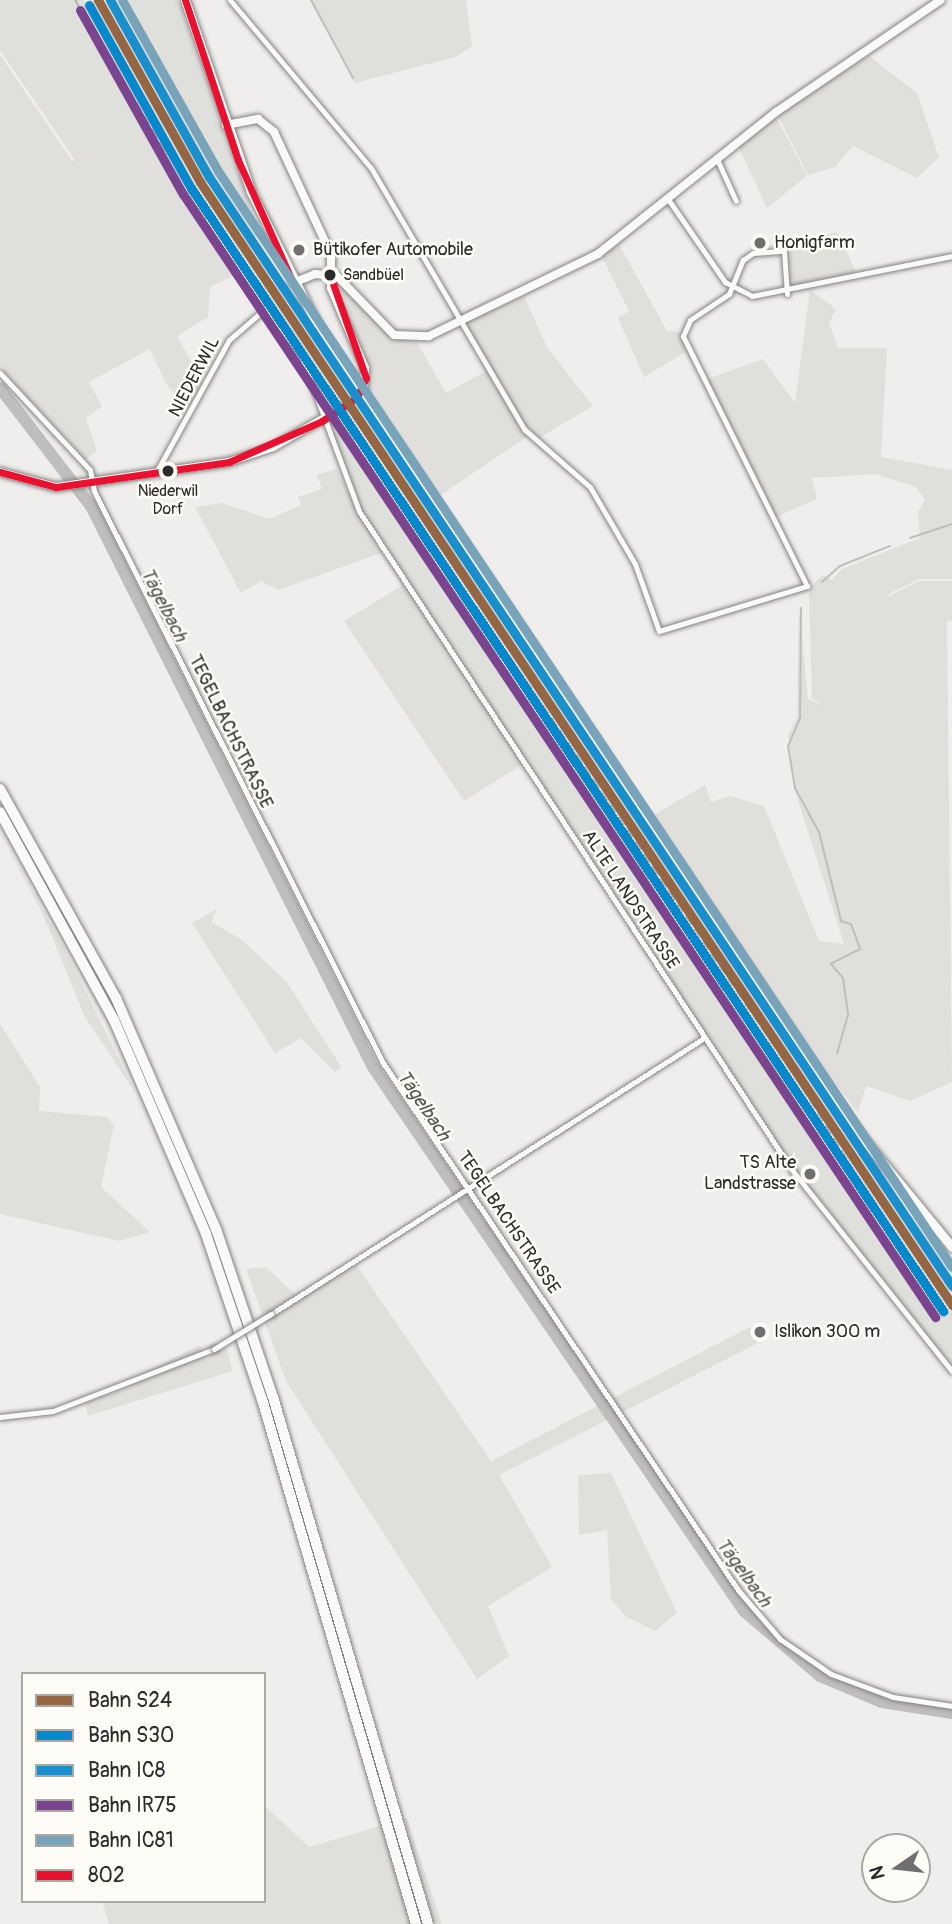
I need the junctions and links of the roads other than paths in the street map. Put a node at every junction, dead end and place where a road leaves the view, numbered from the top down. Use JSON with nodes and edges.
{"nodes":[{"id":1,"x":185,"y":0,"type":"edge"},
{"id":2,"x":230,"y":0,"type":"edge"},
{"id":3,"x":941,"y":0,"type":"edge"},
{"id":4,"x":226,"y":125,"type":"junction"},
{"id":5,"x":716,"y":157,"type":"junction"},
{"id":6,"x":668,"y":200,"type":"junction"},
{"id":7,"x":736,"y":201,"type":"dead end"},
{"id":8,"x":952,"y":256,"type":"edge"},
{"id":9,"x":330,"y":275,"type":"junction"},
{"id":10,"x":293,"y":283,"type":"junction"},
{"id":11,"x":734,"y":288,"type":"junction"},
{"id":12,"x":787,"y":293,"type":"junction"},
{"id":13,"x":462,"y":321,"type":"junction"},
{"id":14,"x":0,"y":373,"type":"edge"},
{"id":15,"x":364,"y":388,"type":"dead end"},
{"id":16,"x":342,"y":408,"type":"tunnel mouth"},
{"id":17,"x":322,"y":421,"type":"junction"},
{"id":18,"x":158,"y":468,"type":"junction"},
{"id":19,"x":0,"y":472,"type":"edge"},
{"id":20,"x":93,"y":481,"type":"junction"},
{"id":21,"x":0,"y":789,"type":"edge"},
{"id":22,"x":0,"y":812,"type":"edge"},
{"id":23,"x":704,"y":1038,"type":"junction"},
{"id":24,"x":464,"y":1188,"type":"junction"},
{"id":25,"x":952,"y":1247,"type":"edge"},
{"id":26,"x":952,"y":1371,"type":"edge"},
{"id":27,"x":0,"y":1417,"type":"edge"},
{"id":28,"x":952,"y":1706,"type":"edge"},
{"id":29,"x":416,"y":1924,"type":"edge"},
{"id":30,"x":428,"y":1924,"type":"edge"}],
"edges":[{"from":1,"to":4,"type":"main road"},
{"from":2,"to":13,"type":"street"},
{"from":3,"to":5,"type":"street"},
{"from":4,"to":9,"type":"street"},
{"from":4,"to":10,"type":"main road"},
{"from":5,"to":6,"type":"street"},
{"from":5,"to":7,"type":"street"},
{"from":6,"to":11,"type":"street"},
{"from":6,"to":13,"type":"street"},
{"from":8,"to":12,"type":"street"},
{"from":9,"to":10,"type":"street"},
{"from":9,"to":13,"type":"street"},
{"from":9,"to":15,"type":"street"},
{"from":10,"to":25,"type":"main road"},
{"from":11,"to":12,"type":"street"},
{"from":11,"to":12,"type":"street"},
{"from":11,"to":13,"type":"street"},
{"from":14,"to":20,"type":"street","name":"TEGELBACHSTRASSE"},
{"from":16,"to":17,"type":"street"},
{"from":17,"to":18,"type":"street"},
{"from":17,"to":18,"type":"street","name":"NIEDERWIL"},
{"from":17,"to":23,"type":"street","name":"ALTE LANDSTRASSE"},
{"from":18,"to":20,"type":"street"},
{"from":19,"to":20,"type":"street"},
{"from":20,"to":24,"type":"street","name":"TEGELBACHSTRASSE"},
{"from":21,"to":30,"type":"highway"},
{"from":22,"to":29,"type":"highway"},
{"from":23,"to":24,"type":"street"},
{"from":23,"to":26,"type":"street","name":"ALTE LANDSTRASSE"},
{"from":24,"to":27,"type":"street","bridge":true},
{"from":24,"to":28,"type":"street","name":"TEGELBACHSTRASSE"}]}
